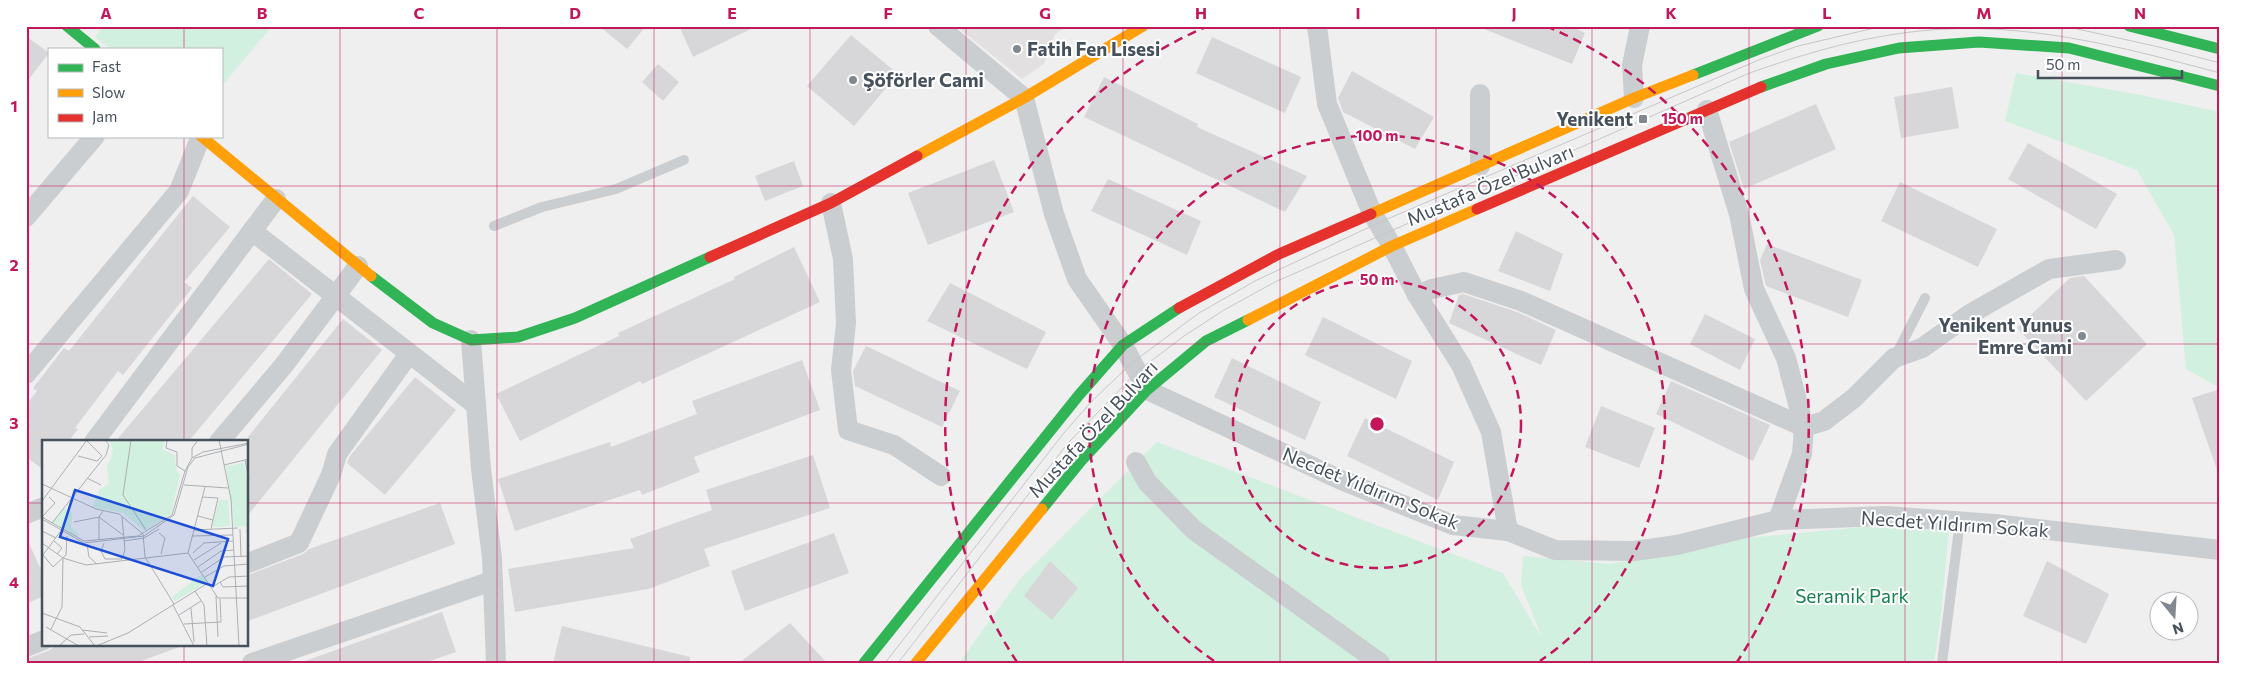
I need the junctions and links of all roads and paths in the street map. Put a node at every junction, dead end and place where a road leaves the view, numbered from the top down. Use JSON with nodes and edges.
{"nodes":[{"id":1,"x":938,"y":26,"type":"edge"},
{"id":2,"x":1143,"y":26,"type":"edge"},
{"id":3,"x":1317,"y":26,"type":"edge"},
{"id":4,"x":1640,"y":26,"type":"edge"},
{"id":5,"x":1818,"y":26,"type":"edge"},
{"id":6,"x":2129,"y":26,"type":"edge"},
{"id":7,"x":72,"y":28,"type":"edge"},
{"id":8,"x":2154,"y":29,"type":"edge"},
{"id":9,"x":93,"y":48,"type":"edge"},
{"id":10,"x":2220,"y":49,"type":"edge"},
{"id":11,"x":2220,"y":86,"type":"edge"},
{"id":12,"x":1480,"y":94,"type":"dead end"},
{"id":13,"x":1024,"y":98,"type":"junction"},
{"id":14,"x":1634,"y":98,"type":"junction"},
{"id":15,"x":1707,"y":110,"type":"junction"},
{"id":16,"x":93,"y":138,"type":"edge"},
{"id":17,"x":200,"y":138,"type":"edge"},
{"id":18,"x":203,"y":138,"type":"edge"},
{"id":19,"x":684,"y":160,"type":"dead end"},
{"id":20,"x":1480,"y":166,"type":"junction"},
{"id":21,"x":276,"y":199,"type":"junction"},
{"id":22,"x":831,"y":203,"type":"junction"},
{"id":23,"x":1372,"y":213,"type":"junction"},
{"id":24,"x":26,"y":217,"type":"edge"},
{"id":25,"x":494,"y":226,"type":"dead end"},
{"id":26,"x":252,"y":231,"type":"junction"},
{"id":27,"x":1392,"y":246,"type":"junction"},
{"id":28,"x":2116,"y":260,"type":"dead end"},
{"id":29,"x":358,"y":266,"type":"junction"},
{"id":30,"x":1417,"y":296,"type":"junction"},
{"id":31,"x":335,"y":297,"type":"junction"},
{"id":32,"x":1925,"y":298,"type":"dead end"},
{"id":33,"x":471,"y":340,"type":"junction"},
{"id":34,"x":1123,"y":345,"type":"junction"},
{"id":35,"x":409,"y":354,"type":"junction"},
{"id":36,"x":1894,"y":358,"type":"junction"},
{"id":37,"x":26,"y":374,"type":"edge"},
{"id":38,"x":1147,"y":390,"type":"junction"},
{"id":39,"x":476,"y":405,"type":"junction"},
{"id":40,"x":1804,"y":427,"type":"junction"},
{"id":41,"x":95,"y":440,"type":"edge"},
{"id":42,"x":221,"y":440,"type":"edge"},
{"id":43,"x":1136,"y":462,"type":"dead end"},
{"id":44,"x":941,"y":476,"type":"dead end"},
{"id":45,"x":42,"y":508,"type":"edge"},
{"id":46,"x":26,"y":514,"type":"edge"},
{"id":47,"x":1778,"y":520,"type":"junction"},
{"id":48,"x":1960,"y":521,"type":"junction"},
{"id":49,"x":1508,"y":531,"type":"junction"},
{"id":50,"x":2220,"y":550,"type":"edge"},
{"id":51,"x":249,"y":563,"type":"edge"},
{"id":52,"x":492,"y":581,"type":"junction"},
{"id":53,"x":42,"y":641,"type":"edge"},
{"id":54,"x":26,"y":647,"type":"edge"},
{"id":55,"x":252,"y":663,"type":"edge"},
{"id":56,"x":496,"y":663,"type":"edge"},
{"id":57,"x":864,"y":663,"type":"edge"},
{"id":58,"x":916,"y":663,"type":"edge"},
{"id":59,"x":1380,"y":663,"type":"edge"},
{"id":60,"x":1942,"y":663,"type":"edge"}],
"edges":[{"from":1,"to":13,"type":"street"},
{"from":2,"to":13,"type":"main road"},
{"from":3,"to":23,"type":"street"},
{"from":4,"to":14,"type":"street"},
{"from":5,"to":14,"type":"main road","name":"Mustafa Özel Bulvarı"},
{"from":6,"to":8,"type":"main road"},
{"from":7,"to":9,"type":"main road"},
{"from":8,"to":10,"type":"main road"},
{"from":11,"to":15,"type":"main road","name":"Mustafa Özel Bulvarı"},
{"from":12,"to":20,"type":"street"},
{"from":13,"to":22,"type":"main road"},
{"from":13,"to":34,"type":"street"},
{"from":14,"to":20,"type":"main road","name":"Mustafa Özel Bulvarı"},
{"from":15,"to":27,"type":"main road","name":"Mustafa Özel Bulvarı"},
{"from":15,"to":40,"type":"street"},
{"from":16,"to":24,"type":"street"},
{"from":17,"to":37,"type":"street"},
{"from":18,"to":21,"type":"main road"},
{"from":19,"to":25,"type":"lane"},
{"from":20,"to":23,"type":"main road","name":"Mustafa Özel Bulvarı"},
{"from":21,"to":26,"type":"street"},
{"from":21,"to":29,"type":"main road"},
{"from":22,"to":33,"type":"main road"},
{"from":22,"to":44,"type":"street"},
{"from":23,"to":27,"type":"street"},
{"from":23,"to":34,"type":"main road","name":"Mustafa Özel Bulvarı"},
{"from":26,"to":31,"type":"street"},
{"from":26,"to":41,"type":"street"},
{"from":27,"to":30,"type":"street"},
{"from":27,"to":38,"type":"main road","name":"Mustafa Özel Bulvarı"},
{"from":28,"to":36,"type":"street"},
{"from":29,"to":31,"type":"street"},
{"from":29,"to":33,"type":"main road"},
{"from":30,"to":40,"type":"street"},
{"from":30,"to":49,"type":"street"},
{"from":31,"to":35,"type":"street"},
{"from":31,"to":42,"type":"street"},
{"from":32,"to":36,"type":"lane"},
{"from":33,"to":39,"type":"street"},
{"from":34,"to":38,"type":"street"},
{"from":34,"to":57,"type":"main road","name":"Mustafa Özel Bulvarı"},
{"from":35,"to":39,"type":"street"},
{"from":35,"to":51,"type":"street"},
{"from":36,"to":40,"type":"street"},
{"from":38,"to":49,"type":"street","name":"Necdet Yıldırım Sokak"},
{"from":38,"to":58,"type":"main road","name":"Mustafa Özel Bulvarı"},
{"from":39,"to":52,"type":"street"},
{"from":40,"to":47,"type":"street"},
{"from":43,"to":59,"type":"street"},
{"from":45,"to":46,"type":"street"},
{"from":47,"to":48,"type":"street","name":"Necdet Yıldırım Sokak"},
{"from":47,"to":49,"type":"street","name":"Necdet Yıldırım Sokak"},
{"from":48,"to":50,"type":"street","name":"Necdet Yıldırım Sokak"},
{"from":48,"to":60,"type":"lane"},
{"from":52,"to":55,"type":"street"},
{"from":52,"to":56,"type":"street"},
{"from":53,"to":54,"type":"street"}]}
